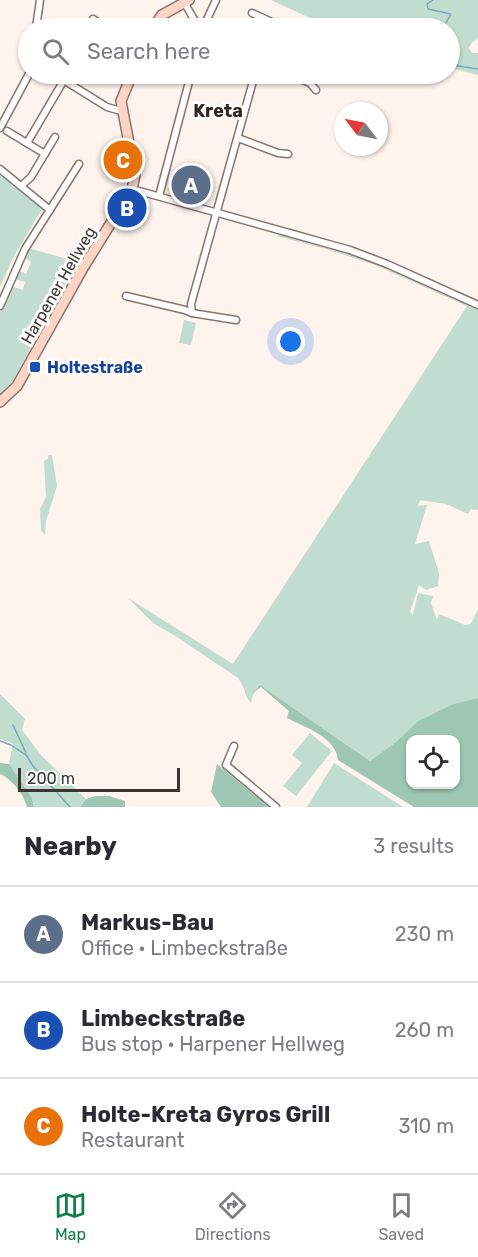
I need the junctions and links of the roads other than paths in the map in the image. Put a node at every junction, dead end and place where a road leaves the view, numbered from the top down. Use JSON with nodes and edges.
{"nodes":[{"id":1,"x":40,"y":0,"type":"edge"},
{"id":2,"x":216,"y":0,"type":"edge"},
{"id":3,"x":181,"y":2,"type":"edge"},
{"id":4,"x":252,"y":13,"type":"dead end"},
{"id":5,"x":37,"y":18,"type":"edge"},
{"id":6,"x":160,"y":18,"type":"edge"},
{"id":7,"x":193,"y":18,"type":"edge"},
{"id":8,"x":206,"y":18,"type":"edge"},
{"id":9,"x":263,"y":18,"type":"edge"},
{"id":10,"x":23,"y":84,"type":"edge"},
{"id":11,"x":62,"y":84,"type":"edge"},
{"id":12,"x":70,"y":84,"type":"edge"},
{"id":13,"x":127,"y":84,"type":"edge"},
{"id":14,"x":188,"y":84,"type":"edge"},
{"id":15,"x":252,"y":84,"type":"edge"},
{"id":16,"x":311,"y":84,"type":"edge"},
{"id":17,"x":316,"y":90,"type":"dead end"},
{"id":18,"x":121,"y":111,"type":"junction"},
{"id":19,"x":0,"y":128,"type":"edge"},
{"id":20,"x":7,"y":131,"type":"dead end"},
{"id":21,"x":55,"y":137,"type":"dead end"},
{"id":22,"x":238,"y":138,"type":"junction"},
{"id":23,"x":27,"y":143,"type":"junction"},
{"id":24,"x":45,"y":154,"type":"junction"},
{"id":25,"x":288,"y":154,"type":"dead end"},
{"id":26,"x":79,"y":164,"type":"dead end"},
{"id":27,"x":0,"y":169,"type":"edge"},
{"id":28,"x":21,"y":186,"type":"junction"},
{"id":29,"x":132,"y":189,"type":"junction"},
{"id":30,"x":159,"y":196,"type":"junction"},
{"id":31,"x":50,"y":210,"type":"junction"},
{"id":32,"x":217,"y":212,"type":"junction"},
{"id":33,"x":126,"y":296,"type":"dead end"},
{"id":34,"x":478,"y":305,"type":"edge"},
{"id":35,"x":0,"y":306,"type":"edge"},
{"id":36,"x":192,"y":313,"type":"junction"},
{"id":37,"x":236,"y":321,"type":"dead end"},
{"id":38,"x":0,"y":402,"type":"edge"},
{"id":39,"x":234,"y":746,"type":"dead end"},
{"id":40,"x":276,"y":807,"type":"edge"}],
"edges":[{"from":1,"to":5,"type":"street"},
{"from":2,"to":8,"type":"street"},
{"from":3,"to":6,"type":"street"},
{"from":3,"to":7,"type":"street"},
{"from":4,"to":9,"type":"street"},
{"from":10,"to":19,"type":"street"},
{"from":11,"to":23,"type":"street"},
{"from":12,"to":18,"type":"street"},
{"from":13,"to":18,"type":"street"},
{"from":14,"to":30,"type":"street"},
{"from":15,"to":22,"type":"street"},
{"from":16,"to":17,"type":"street"},
{"from":18,"to":29,"type":"street"},
{"from":20,"to":23,"type":"street"},
{"from":21,"to":24,"type":"street"},
{"from":22,"to":25,"type":"street"},
{"from":22,"to":32,"type":"street"},
{"from":23,"to":24,"type":"street"},
{"from":24,"to":28,"type":"street"},
{"from":26,"to":31,"type":"street"},
{"from":27,"to":28,"type":"street"},
{"from":28,"to":31,"type":"street"},
{"from":29,"to":30,"type":"street"},
{"from":29,"to":38,"type":"street","name":"Harpener Hellweg"},
{"from":30,"to":32,"type":"street"},
{"from":31,"to":35,"type":"street"},
{"from":32,"to":34,"type":"street"},
{"from":32,"to":36,"type":"street"},
{"from":33,"to":36,"type":"street"},
{"from":36,"to":37,"type":"street"},
{"from":39,"to":40,"type":"street"}]}
